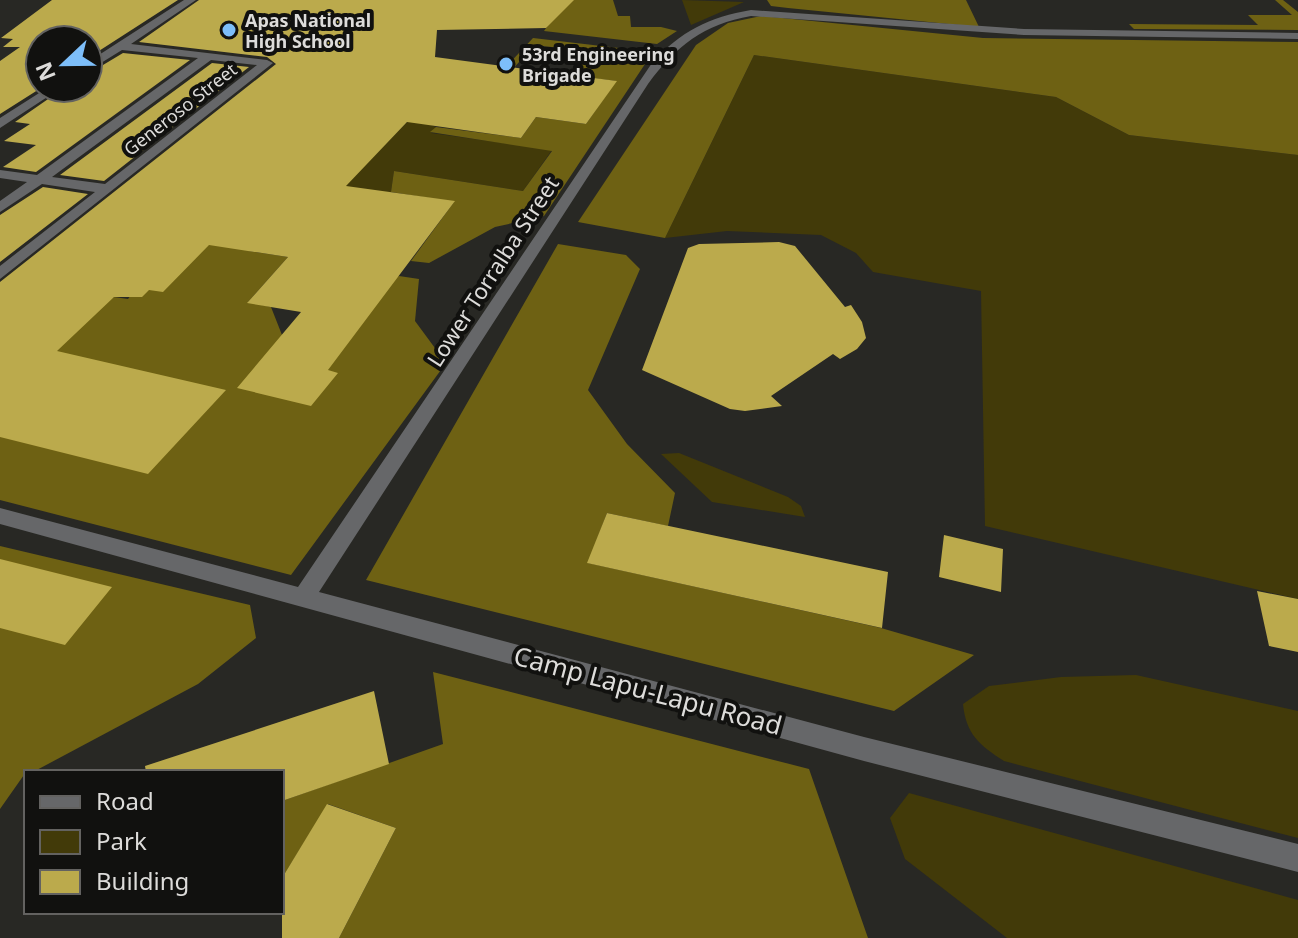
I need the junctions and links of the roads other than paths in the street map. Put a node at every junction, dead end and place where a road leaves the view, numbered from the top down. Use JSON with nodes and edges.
{"nodes":[{"id":1,"x":191,"y":0,"type":"edge"},
{"id":2,"x":1298,"y":36,"type":"edge"},
{"id":3,"x":120,"y":46,"type":"junction"},
{"id":4,"x":104,"y":56,"type":"edge"},
{"id":5,"x":209,"y":56,"type":"junction"},
{"id":6,"x":31,"y":104,"type":"edge"},
{"id":7,"x":0,"y":124,"type":"edge"},
{"id":8,"x":0,"y":174,"type":"edge"},
{"id":9,"x":40,"y":179,"type":"junction"},
{"id":10,"x":108,"y":189,"type":"junction"},
{"id":11,"x":0,"y":208,"type":"edge"},
{"id":12,"x":0,"y":274,"type":"edge"},
{"id":13,"x":0,"y":516,"type":"edge"},
{"id":14,"x":304,"y":596,"type":"junction"},
{"id":15,"x":1298,"y":858,"type":"edge"}],
"edges":[{"from":1,"to":3,"type":"street"},
{"from":2,"to":14,"type":"street","name":"Lower Torralba Street"},
{"from":3,"to":4,"type":"street"},
{"from":3,"to":5,"type":"street","name":"Generoso Street"},
{"from":5,"to":9,"type":"street"},
{"from":5,"to":10,"type":"street","name":"Generoso Street"},
{"from":6,"to":7,"type":"street"},
{"from":8,"to":9,"type":"street"},
{"from":9,"to":10,"type":"street"},
{"from":9,"to":11,"type":"street"},
{"from":10,"to":12,"type":"street","name":"Generoso Street"},
{"from":13,"to":14,"type":"street","name":"Camp Lapu-Lapu Road"},
{"from":14,"to":15,"type":"street","name":"Camp Lapu-Lapu Road"}]}
